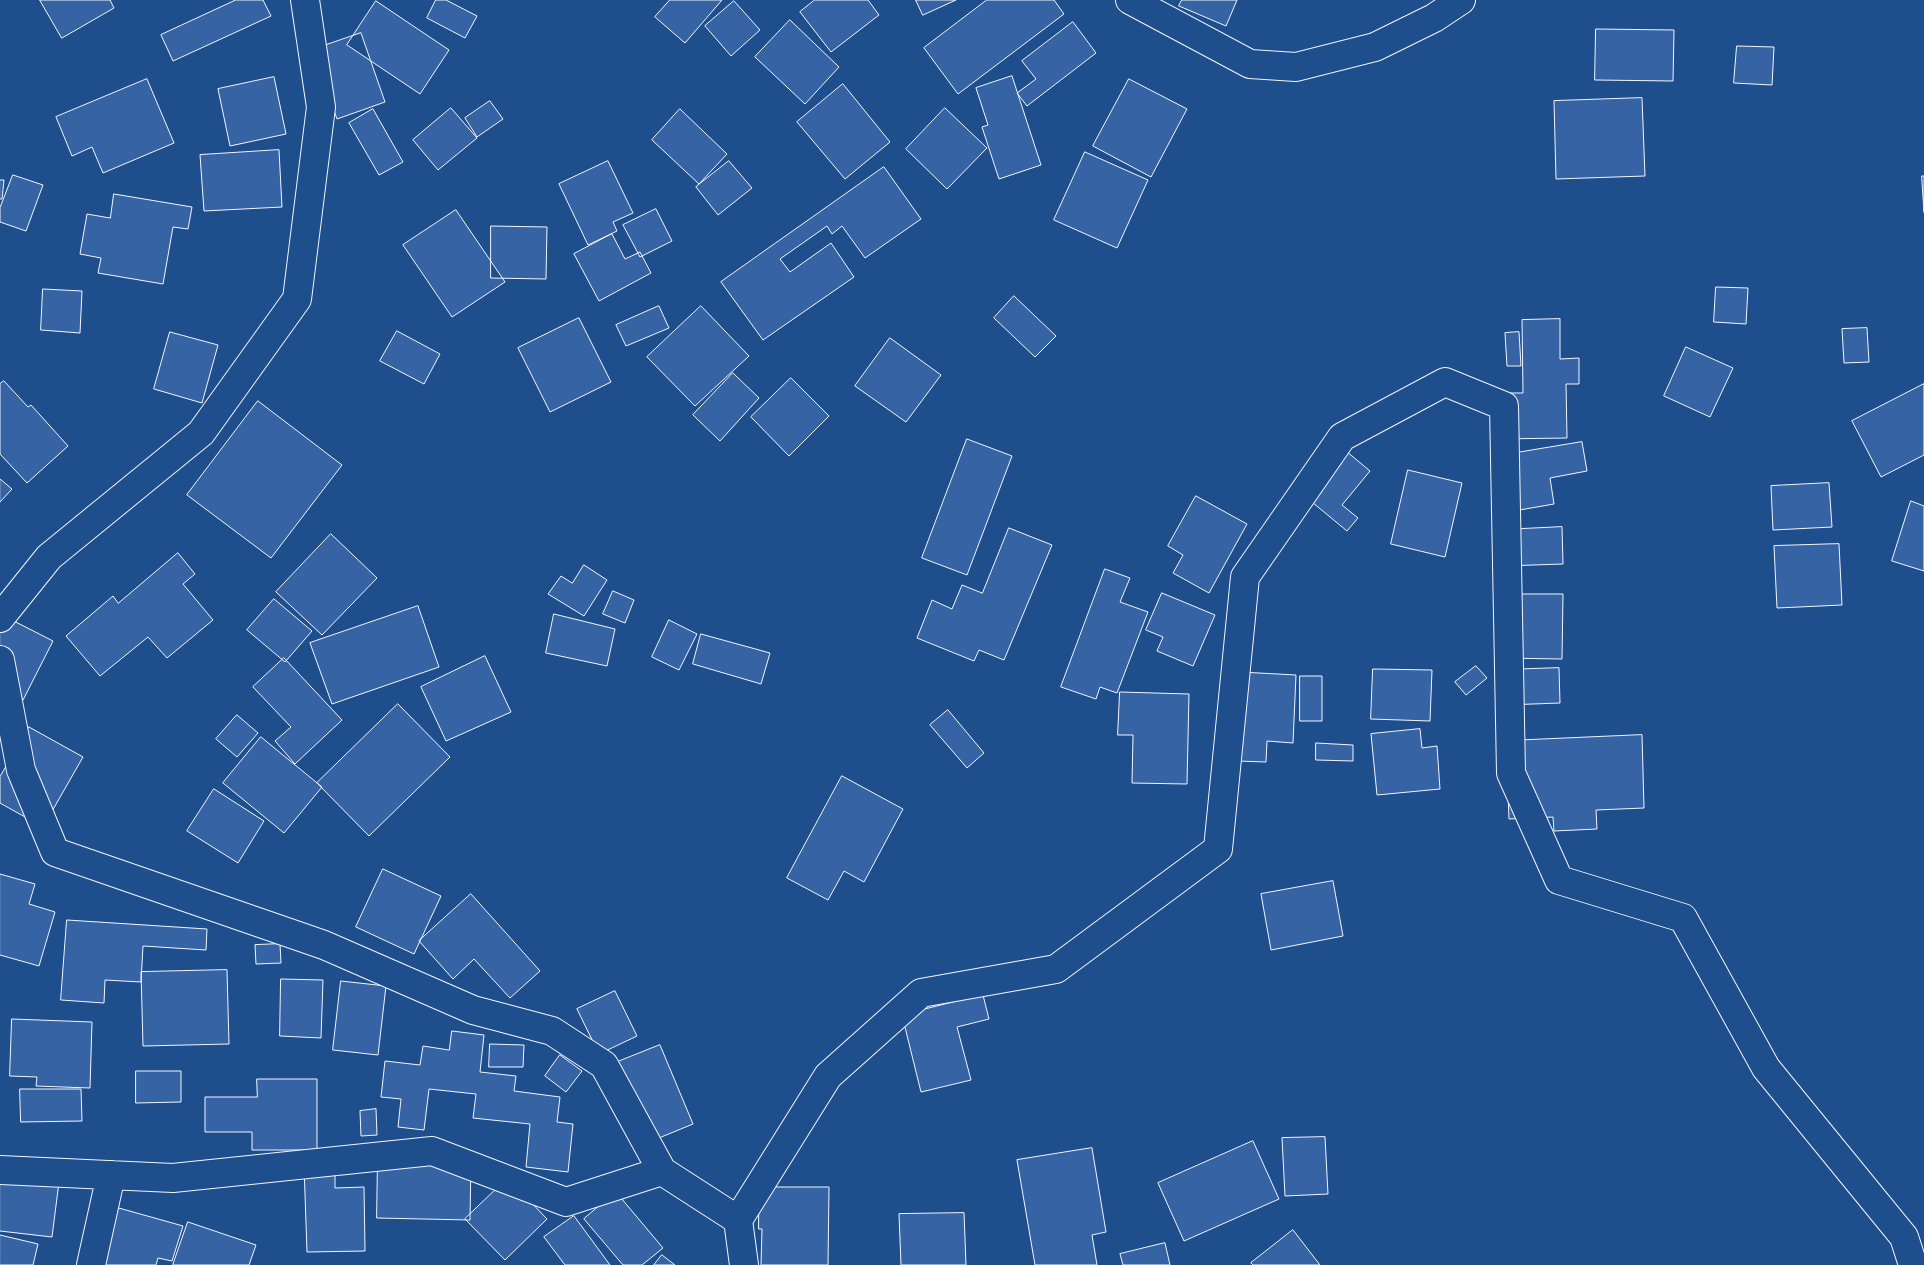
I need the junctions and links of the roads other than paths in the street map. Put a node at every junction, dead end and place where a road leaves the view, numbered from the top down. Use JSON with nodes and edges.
{"nodes":[{"id":1,"x":305,"y":0,"type":"edge"},
{"id":2,"x":1130,"y":0,"type":"edge"},
{"id":3,"x":1461,"y":0,"type":"edge"},
{"id":4,"x":0,"y":618,"type":"edge"},
{"id":5,"x":0,"y":660,"type":"edge"},
{"id":6,"x":0,"y":1170,"type":"edge"},
{"id":7,"x":662,"y":1172,"type":"junction"},
{"id":8,"x":111,"y":1175,"type":"junction"},
{"id":9,"x":738,"y":1220,"type":"junction"},
{"id":10,"x":91,"y":1265,"type":"edge"},
{"id":11,"x":744,"y":1265,"type":"edge"},
{"id":12,"x":1913,"y":1265,"type":"edge"}],
"edges":[{"from":1,"to":4,"type":"street"},
{"from":2,"to":3,"type":"street"},
{"from":5,"to":7,"type":"street"},
{"from":6,"to":8,"type":"street"},
{"from":7,"to":8,"type":"street"},
{"from":7,"to":9,"type":"street"},
{"from":8,"to":10,"type":"street"},
{"from":9,"to":11,"type":"street"},
{"from":9,"to":12,"type":"street"}]}
